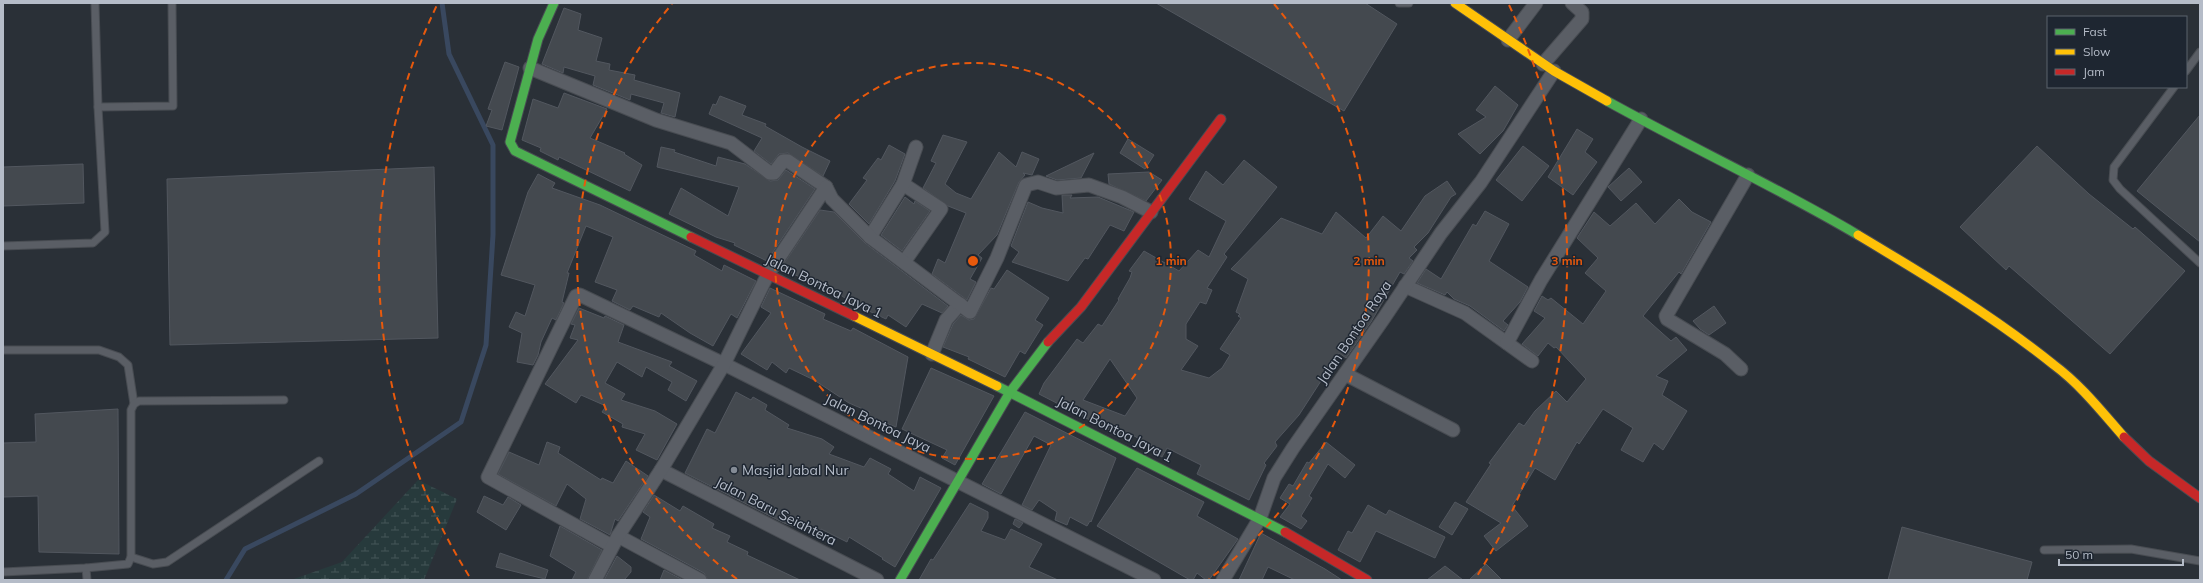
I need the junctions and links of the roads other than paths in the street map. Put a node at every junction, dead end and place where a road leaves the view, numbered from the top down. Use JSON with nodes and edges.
{"nodes":[{"id":1,"x":172,"y":3,"type":"edge"},
{"id":2,"x":554,"y":3,"type":"edge"},
{"id":3,"x":1399,"y":3,"type":"edge"},
{"id":4,"x":1409,"y":3,"type":"edge"},
{"id":5,"x":1454,"y":3,"type":"edge"},
{"id":6,"x":1536,"y":3,"type":"edge"},
{"id":7,"x":1572,"y":3,"type":"edge"},
{"id":8,"x":95,"y":4,"type":"dead end"},
{"id":9,"x":1508,"y":40,"type":"junction"},
{"id":10,"x":2200,"y":52,"type":"edge"},
{"id":11,"x":1543,"y":64,"type":"junction"},
{"id":12,"x":530,"y":68,"type":"junction"},
{"id":13,"x":2187,"y":70,"type":"edge"},
{"id":14,"x":1554,"y":71,"type":"junction"},
{"id":15,"x":2173,"y":88,"type":"edge"},
{"id":16,"x":98,"y":107,"type":"junction"},
{"id":17,"x":1221,"y":119,"type":"dead end"},
{"id":18,"x":1641,"y":119,"type":"junction"},
{"id":19,"x":916,"y":147,"type":"dead end"},
{"id":20,"x":1748,"y":175,"type":"junction"},
{"id":21,"x":903,"y":184,"type":"junction"},
{"id":22,"x":826,"y":187,"type":"junction"},
{"id":23,"x":1151,"y":212,"type":"junction"},
{"id":24,"x":870,"y":237,"type":"junction"},
{"id":25,"x":3,"y":246,"type":"edge"},
{"id":26,"x":904,"y":262,"type":"junction"},
{"id":27,"x":2200,"y":263,"type":"edge"},
{"id":28,"x":768,"y":274,"type":"junction"},
{"id":29,"x":1404,"y":286,"type":"junction"},
{"id":30,"x":960,"y":304,"type":"junction"},
{"id":31,"x":1508,"y":343,"type":"junction"},
{"id":32,"x":3,"y":350,"type":"edge"},
{"id":33,"x":932,"y":354,"type":"junction"},
{"id":34,"x":1532,"y":361,"type":"dead end"},
{"id":35,"x":724,"y":364,"type":"junction"},
{"id":36,"x":1741,"y":370,"type":"dead end"},
{"id":37,"x":1345,"y":374,"type":"junction"},
{"id":38,"x":1010,"y":392,"type":"junction"},
{"id":39,"x":284,"y":400,"type":"dead end"},
{"id":40,"x":134,"y":404,"type":"junction"},
{"id":41,"x":1453,"y":430,"type":"dead end"},
{"id":42,"x":319,"y":461,"type":"dead end"},
{"id":43,"x":661,"y":470,"type":"junction"},
{"id":44,"x":959,"y":481,"type":"junction"},
{"id":45,"x":2200,"y":498,"type":"edge"},
{"id":46,"x":1260,"y":518,"type":"junction"},
{"id":47,"x":615,"y":541,"type":"junction"},
{"id":48,"x":2044,"y":550,"type":"dead end"},
{"id":49,"x":131,"y":557,"type":"junction"},
{"id":50,"x":2200,"y":561,"type":"edge"},
{"id":51,"x":86,"y":568,"type":"junction"},
{"id":52,"x":3,"y":572,"type":"edge"},
{"id":53,"x":87,"y":580,"type":"edge"},
{"id":54,"x":595,"y":580,"type":"edge"},
{"id":55,"x":700,"y":580,"type":"edge"},
{"id":56,"x":877,"y":580,"type":"edge"},
{"id":57,"x":900,"y":580,"type":"edge"},
{"id":58,"x":1154,"y":580,"type":"edge"},
{"id":59,"x":1223,"y":580,"type":"edge"},
{"id":60,"x":1367,"y":580,"type":"edge"}],
"edges":[{"from":1,"to":16,"type":"lane"},
{"from":2,"to":12,"type":"street","name":"Jalan Bontoa Jaya 1"},
{"from":3,"to":4,"type":"lane"},
{"from":5,"to":9,"type":"street"},
{"from":6,"to":9,"type":"street"},
{"from":7,"to":11,"type":"street"},
{"from":8,"to":16,"type":"lane"},
{"from":9,"to":11,"type":"street"},
{"from":10,"to":13,"type":"lane"},
{"from":11,"to":14,"type":"street"},
{"from":12,"to":22,"type":"street"},
{"from":12,"to":28,"type":"street","name":"Jalan Bontoa Jaya 1"},
{"from":14,"to":18,"type":"street"},
{"from":14,"to":29,"type":"street","name":"Jalan Bontoa Raya"},
{"from":15,"to":27,"type":"lane"},
{"from":16,"to":25,"type":"lane"},
{"from":17,"to":23,"type":"street"},
{"from":18,"to":20,"type":"street"},
{"from":18,"to":31,"type":"street"},
{"from":19,"to":21,"type":"street"},
{"from":20,"to":36,"type":"street"},
{"from":20,"to":45,"type":"street"},
{"from":21,"to":24,"type":"street"},
{"from":21,"to":26,"type":"street"},
{"from":22,"to":24,"type":"street"},
{"from":22,"to":28,"type":"street"},
{"from":23,"to":30,"type":"street"},
{"from":23,"to":38,"type":"street"},
{"from":24,"to":26,"type":"street"},
{"from":26,"to":30,"type":"street"},
{"from":28,"to":33,"type":"street","name":"Jalan Bontoa Jaya 1"},
{"from":28,"to":35,"type":"street"},
{"from":29,"to":31,"type":"street"},
{"from":29,"to":37,"type":"street","name":"Jalan Bontoa Raya"},
{"from":30,"to":33,"type":"street"},
{"from":31,"to":34,"type":"street"},
{"from":32,"to":40,"type":"lane"},
{"from":33,"to":38,"type":"street","name":"Jalan Bontoa Jaya 1"},
{"from":35,"to":43,"type":"street"},
{"from":35,"to":44,"type":"street","name":"Jalan Bontoa Jaya"},
{"from":35,"to":47,"type":"street","name":"Jalan Bontoa Jaya"},
{"from":37,"to":41,"type":"street"},
{"from":37,"to":46,"type":"street","name":"Jalan Bontoa Raya"},
{"from":38,"to":44,"type":"street"},
{"from":38,"to":46,"type":"street","name":"Jalan Bontoa Jaya 1"},
{"from":39,"to":40,"type":"lane"},
{"from":40,"to":49,"type":"lane"},
{"from":42,"to":49,"type":"lane"},
{"from":43,"to":47,"type":"street"},
{"from":43,"to":56,"type":"street","name":"Jalan Baru Seiahtera"},
{"from":44,"to":57,"type":"street"},
{"from":44,"to":58,"type":"street","name":"Jalan Bontoa Jaya"},
{"from":46,"to":59,"type":"street","name":"Jalan Bontoa Raya"},
{"from":46,"to":60,"type":"street","name":"Jalan Bontoa Jaya 1"},
{"from":47,"to":54,"type":"street"},
{"from":47,"to":55,"type":"street"},
{"from":48,"to":50,"type":"lane"},
{"from":49,"to":51,"type":"lane"},
{"from":51,"to":52,"type":"lane"},
{"from":51,"to":53,"type":"lane"}]}
